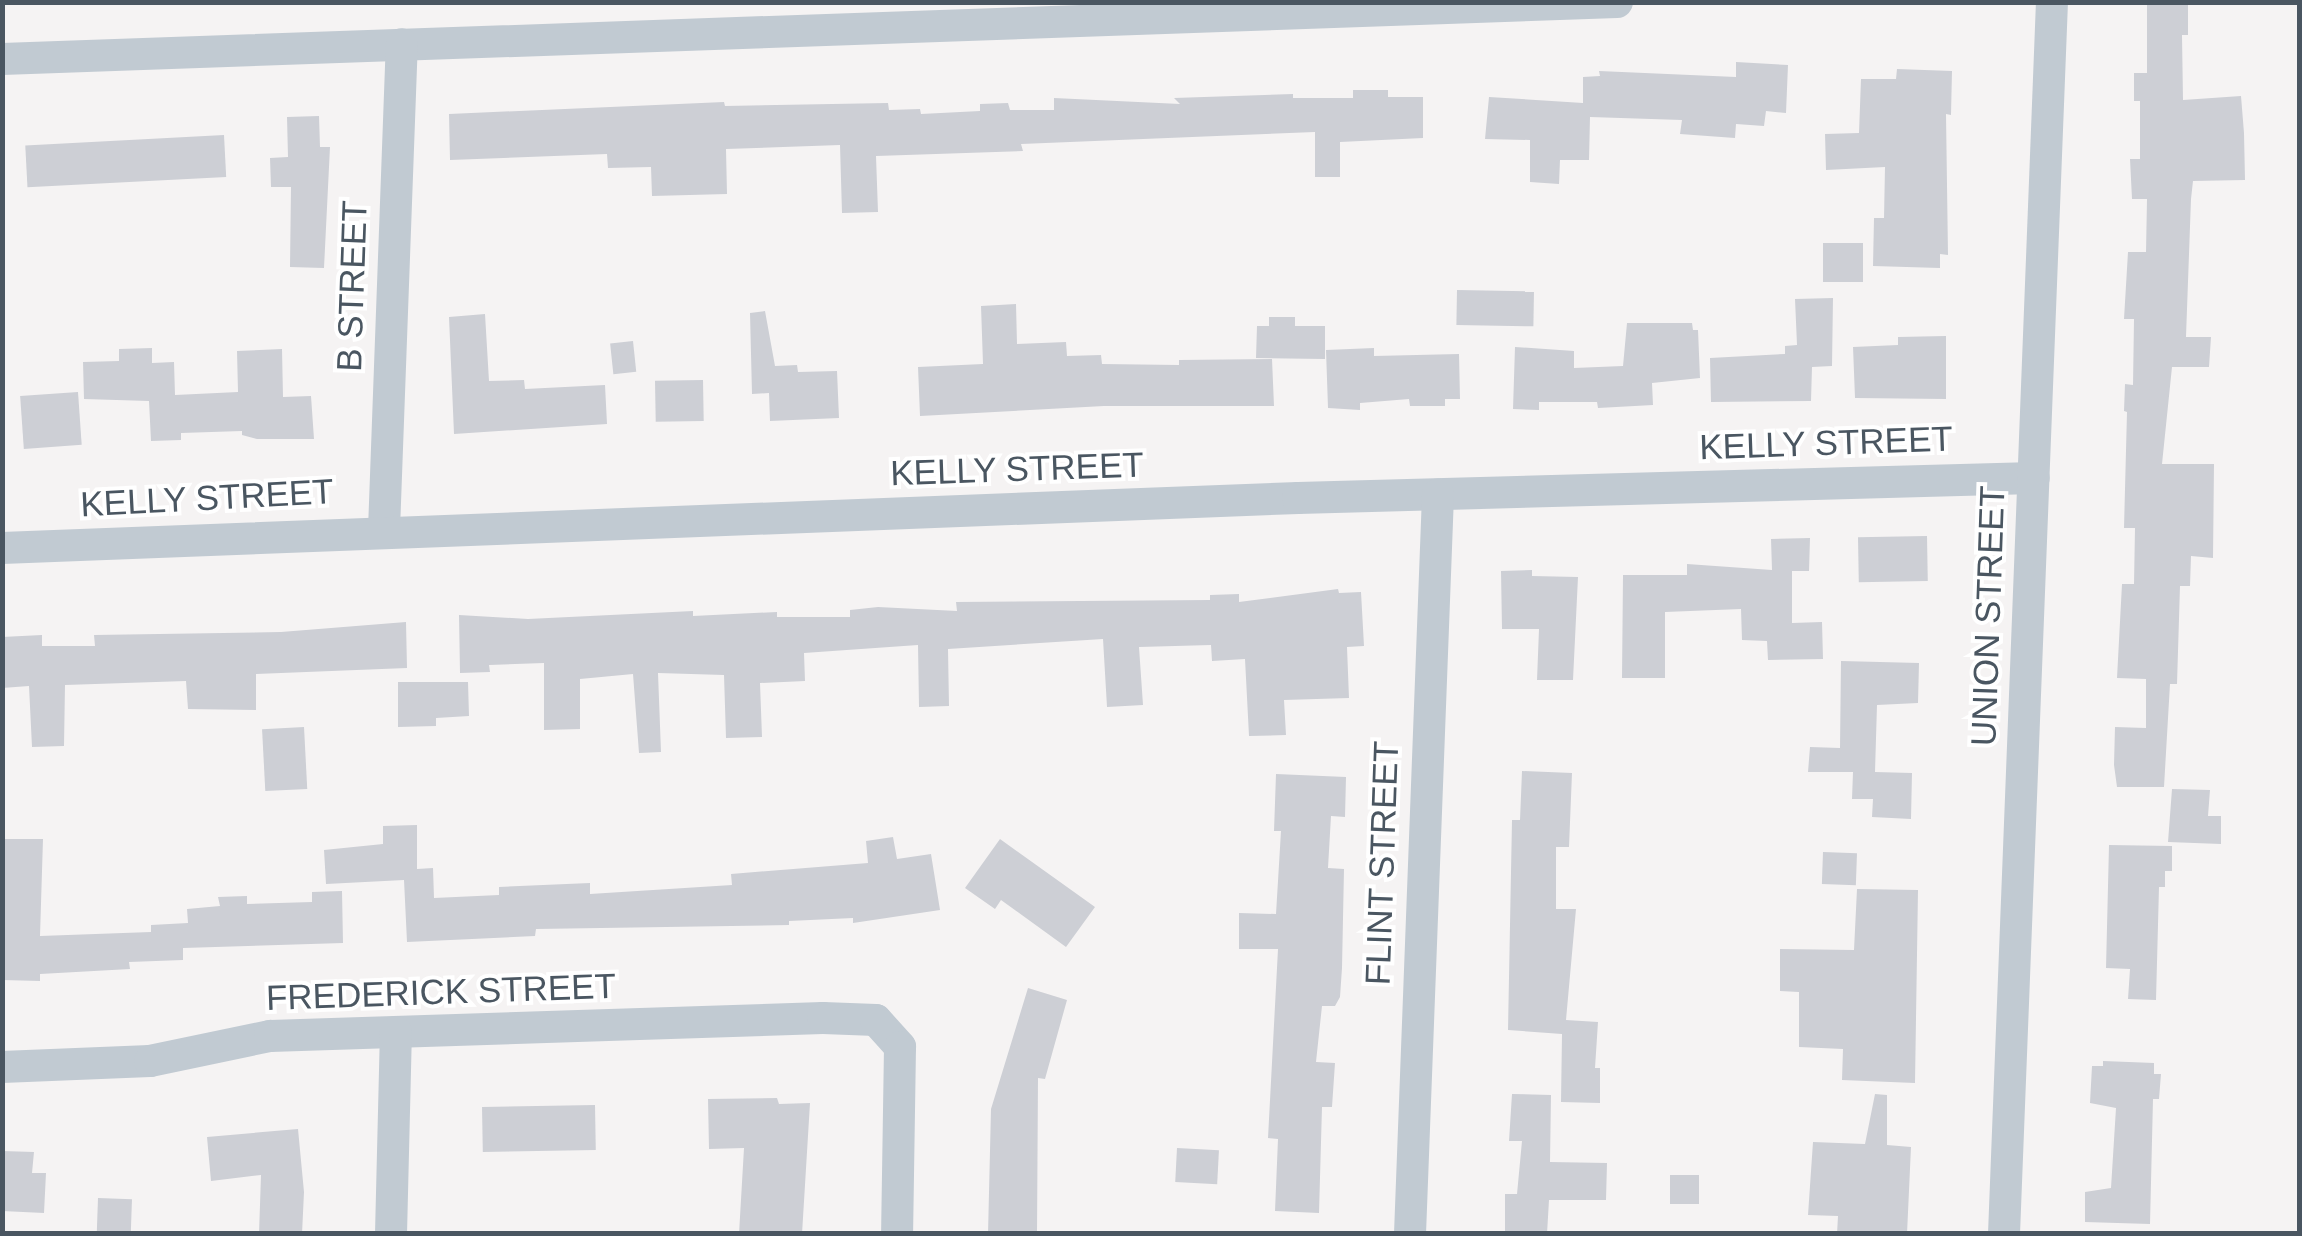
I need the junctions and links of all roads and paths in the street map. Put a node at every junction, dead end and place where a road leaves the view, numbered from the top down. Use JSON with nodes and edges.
{"nodes":[{"id":1,"x":1617,"y":2,"type":"edge"},
{"id":2,"x":2052,"y":2,"type":"edge"},
{"id":3,"x":402,"y":44,"type":"junction"},
{"id":4,"x":2,"y":59,"type":"edge"},
{"id":5,"x":2034,"y":478,"type":"junction"},
{"id":6,"x":1438,"y":495,"type":"junction"},
{"id":7,"x":384,"y":530,"type":"junction"},
{"id":8,"x":2,"y":548,"type":"edge"},
{"id":9,"x":396,"y":1032,"type":"junction"},
{"id":10,"x":2,"y":1067,"type":"edge"},
{"id":11,"x":391,"y":1234,"type":"edge"},
{"id":12,"x":897,"y":1234,"type":"edge"},
{"id":13,"x":1410,"y":1234,"type":"edge"},
{"id":14,"x":2004,"y":1234,"type":"edge"}],
"edges":[{"from":1,"to":3,"type":"street"},
{"from":2,"to":5,"type":"street","name":"UNION STREET"},
{"from":3,"to":4,"type":"street"},
{"from":3,"to":7,"type":"street","name":"B STREET"},
{"from":5,"to":6,"type":"street","name":"KELLY STREET"},
{"from":5,"to":14,"type":"street","name":"UNION STREET"},
{"from":6,"to":7,"type":"street","name":"KELLY STREET"},
{"from":6,"to":13,"type":"street","name":"FLINT STREET"},
{"from":7,"to":8,"type":"street","name":"KELLY STREET"},
{"from":9,"to":10,"type":"street","name":"FREDERICK STREET"},
{"from":9,"to":11,"type":"street"},
{"from":9,"to":12,"type":"street","name":"FREDERICK STREET"}]}
